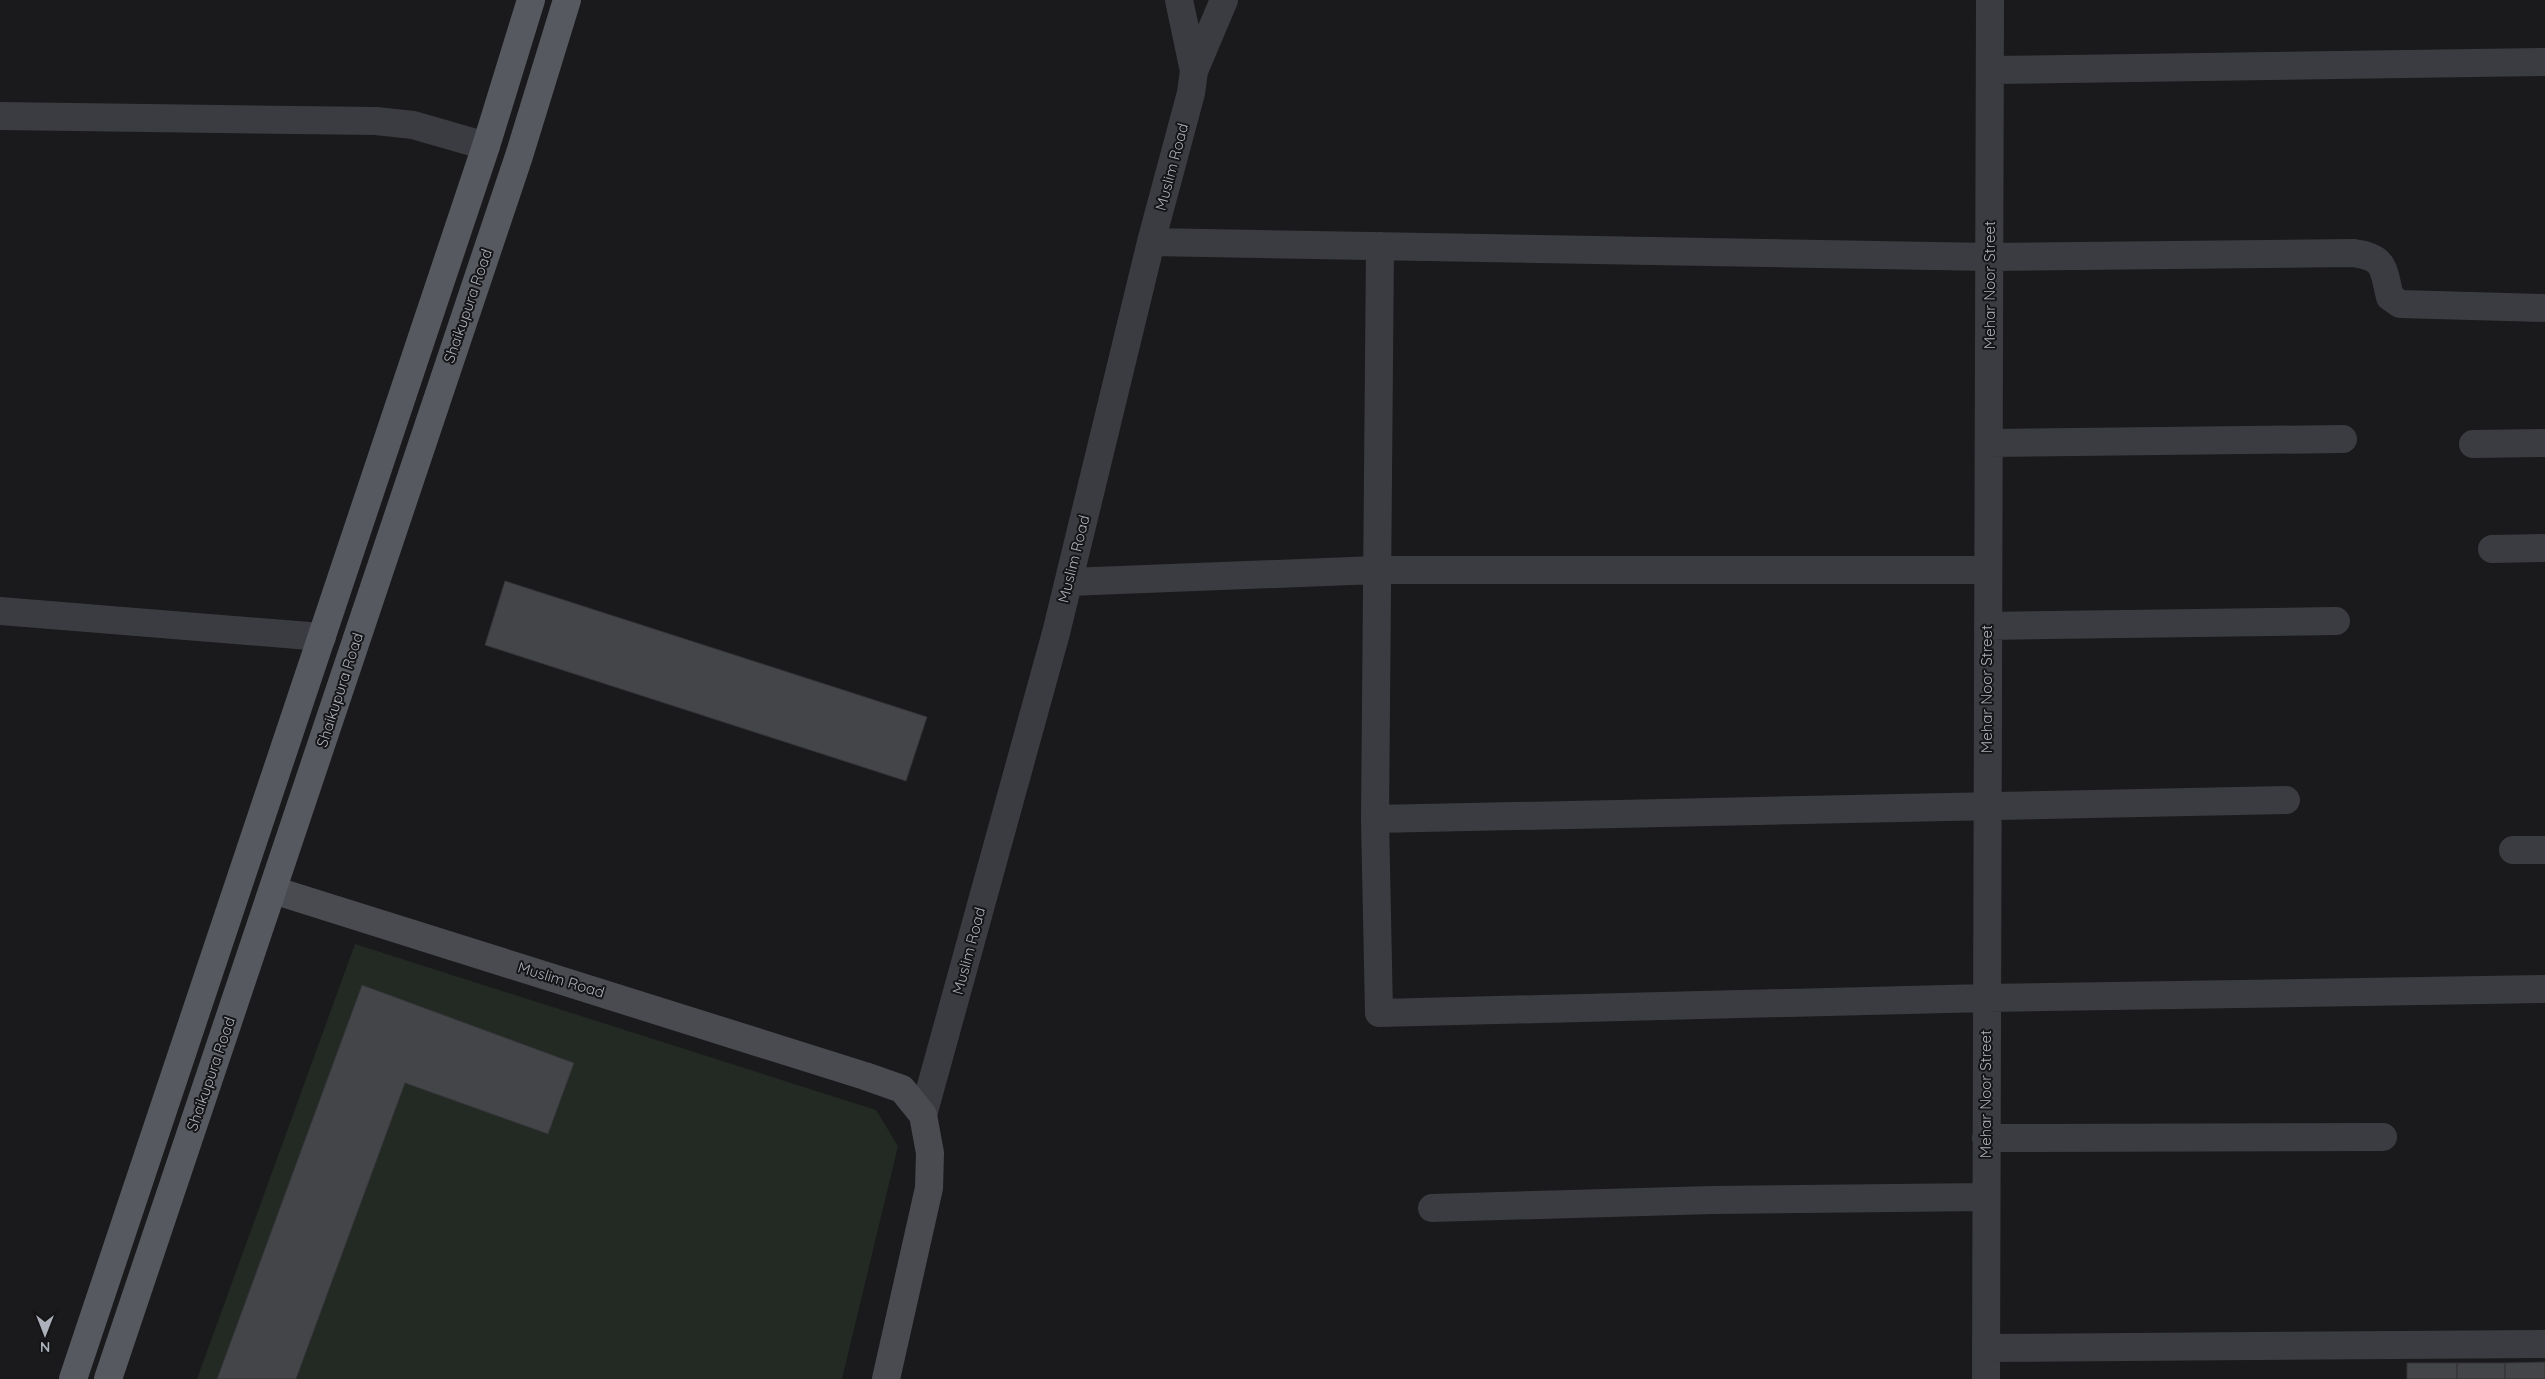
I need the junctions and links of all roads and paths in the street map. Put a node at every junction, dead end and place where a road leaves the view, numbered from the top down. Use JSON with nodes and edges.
{"nodes":[{"id":1,"x":531,"y":0,"type":"edge"},
{"id":2,"x":567,"y":0,"type":"edge"},
{"id":3,"x":1179,"y":0,"type":"edge"},
{"id":4,"x":1224,"y":0,"type":"edge"},
{"id":5,"x":1990,"y":0,"type":"edge"},
{"id":6,"x":2545,"y":62,"type":"edge"},
{"id":7,"x":1991,"y":70,"type":"junction"},
{"id":8,"x":1194,"y":71,"type":"junction"},
{"id":9,"x":0,"y":116,"type":"edge"},
{"id":10,"x":486,"y":146,"type":"junction"},
{"id":11,"x":1151,"y":242,"type":"junction"},
{"id":12,"x":1380,"y":246,"type":"junction"},
{"id":13,"x":1990,"y":257,"type":"junction"},
{"id":14,"x":2545,"y":308,"type":"edge"},
{"id":15,"x":2343,"y":439,"type":"dead end"},
{"id":16,"x":1989,"y":443,"type":"junction"},
{"id":17,"x":2473,"y":444,"type":"dead end"},
{"id":18,"x":2545,"y":444,"type":"edge"},
{"id":19,"x":2545,"y":548,"type":"edge"},
{"id":20,"x":2492,"y":549,"type":"dead end"},
{"id":21,"x":1376,"y":570,"type":"junction"},
{"id":22,"x":1988,"y":570,"type":"junction"},
{"id":23,"x":1069,"y":582,"type":"junction"},
{"id":24,"x":0,"y":611,"type":"edge"},
{"id":25,"x":2336,"y":621,"type":"dead end"},
{"id":26,"x":1988,"y":626,"type":"junction"},
{"id":27,"x":322,"y":637,"type":"junction"},
{"id":28,"x":2286,"y":800,"type":"dead end"},
{"id":29,"x":1986,"y":806,"type":"junction"},
{"id":30,"x":1375,"y":819,"type":"junction"},
{"id":31,"x":2513,"y":850,"type":"dead end"},
{"id":32,"x":2545,"y":850,"type":"edge"},
{"id":33,"x":273,"y":890,"type":"junction"},
{"id":34,"x":2545,"y":989,"type":"edge"},
{"id":35,"x":1986,"y":998,"type":"junction"},
{"id":36,"x":924,"y":1115,"type":"junction"},
{"id":37,"x":2383,"y":1137,"type":"dead end"},
{"id":38,"x":1986,"y":1138,"type":"junction"},
{"id":39,"x":1986,"y":1197,"type":"junction"},
{"id":40,"x":1432,"y":1208,"type":"dead end"},
{"id":41,"x":2545,"y":1344,"type":"edge"},
{"id":42,"x":1986,"y":1348,"type":"junction"},
{"id":43,"x":73,"y":1379,"type":"edge"},
{"id":44,"x":108,"y":1379,"type":"edge"},
{"id":45,"x":886,"y":1379,"type":"edge"},
{"id":46,"x":1986,"y":1379,"type":"edge"}],
"edges":[{"from":1,"to":10,"type":"main road"},
{"from":2,"to":33,"type":"main road","name":"Shaikupura Road"},
{"from":3,"to":8,"type":"street","name":"Muslim Road"},
{"from":4,"to":8,"type":"street"},
{"from":5,"to":7,"type":"street","name":"Mehar Noor Street"},
{"from":6,"to":7,"type":"street"},
{"from":7,"to":13,"type":"street","name":"Mehar Noor Street"},
{"from":8,"to":11,"type":"street","name":"Muslim Road"},
{"from":9,"to":10,"type":"street"},
{"from":10,"to":27,"type":"main road"},
{"from":11,"to":12,"type":"street"},
{"from":11,"to":23,"type":"street","name":"Muslim Road"},
{"from":12,"to":13,"type":"street"},
{"from":12,"to":21,"type":"street"},
{"from":13,"to":14,"type":"street"},
{"from":13,"to":16,"type":"street","name":"Mehar Noor Street"},
{"from":15,"to":16,"type":"street"},
{"from":16,"to":22,"type":"street","name":"Mehar Noor Street"},
{"from":17,"to":18,"type":"street"},
{"from":19,"to":20,"type":"street"},
{"from":21,"to":22,"type":"street"},
{"from":21,"to":23,"type":"street"},
{"from":21,"to":30,"type":"street"},
{"from":22,"to":26,"type":"street","name":"Mehar Noor Street"},
{"from":23,"to":36,"type":"street","name":"Muslim Road"},
{"from":24,"to":27,"type":"street"},
{"from":25,"to":26,"type":"street"},
{"from":26,"to":29,"type":"street","name":"Mehar Noor Street"},
{"from":27,"to":43,"type":"main road"},
{"from":28,"to":29,"type":"street"},
{"from":29,"to":30,"type":"street"},
{"from":29,"to":35,"type":"street","name":"Mehar Noor Street"},
{"from":30,"to":35,"type":"street"},
{"from":31,"to":32,"type":"street"},
{"from":33,"to":36,"type":"street","name":"Muslim Road"},
{"from":33,"to":44,"type":"main road","name":"Shaikupura Road"},
{"from":34,"to":35,"type":"street"},
{"from":35,"to":38,"type":"street","name":"Mehar Noor Street"},
{"from":36,"to":45,"type":"street","name":"Muslim Road"},
{"from":37,"to":38,"type":"street"},
{"from":38,"to":39,"type":"street","name":"Mehar Noor Street"},
{"from":39,"to":40,"type":"street"},
{"from":39,"to":42,"type":"street","name":"Mehar Noor Street"},
{"from":41,"to":42,"type":"street"},
{"from":42,"to":46,"type":"street","name":"Mehar Noor Street"}]}
